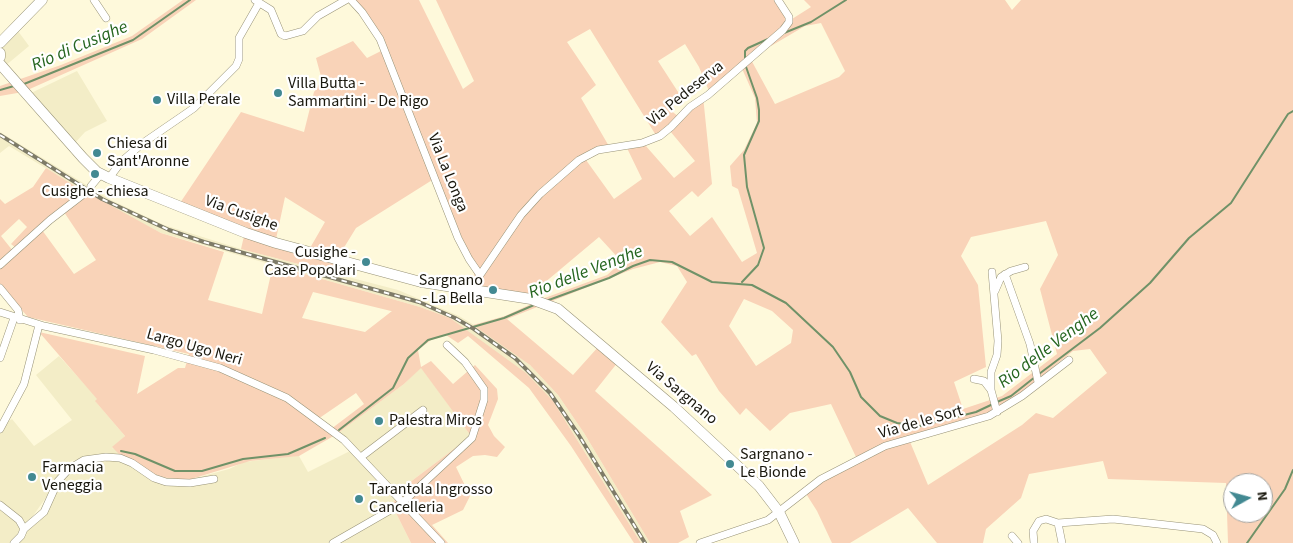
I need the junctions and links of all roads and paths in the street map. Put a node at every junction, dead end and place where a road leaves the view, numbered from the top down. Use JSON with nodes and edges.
{"nodes":[{"id":1,"x":94,"y":0,"type":"edge"},
{"id":2,"x":346,"y":0,"type":"edge"},
{"id":3,"x":351,"y":0,"type":"edge"},
{"id":4,"x":778,"y":0,"type":"edge"},
{"id":5,"x":40,"y":1,"type":"edge"},
{"id":6,"x":257,"y":1,"type":"edge"},
{"id":7,"x":106,"y":18,"type":"dead end"},
{"id":8,"x":0,"y":42,"type":"edge"},
{"id":9,"x":0,"y":64,"type":"edge"},
{"id":10,"x":105,"y":176,"type":"junction"},
{"id":11,"x":91,"y":186,"type":"dead end"},
{"id":12,"x":85,"y":193,"type":"dead end"},
{"id":13,"x":0,"y":265,"type":"edge"},
{"id":14,"x":1026,"y":267,"type":"dead end"},
{"id":15,"x":992,"y":272,"type":"dead end"},
{"id":16,"x":1006,"y":274,"type":"junction"},
{"id":17,"x":480,"y":275,"type":"junction"},
{"id":18,"x":0,"y":288,"type":"edge"},
{"id":19,"x":473,"y":290,"type":"junction"},
{"id":20,"x":994,"y":294,"type":"junction"},
{"id":21,"x":522,"y":297,"type":"joint"},
{"id":22,"x":0,"y":312,"type":"edge"},
{"id":23,"x":17,"y":319,"type":"junction"},
{"id":24,"x":39,"y":325,"type":"junction"},
{"id":25,"x":447,"y":345,"type":"dead end"},
{"id":26,"x":0,"y":358,"type":"edge"},
{"id":27,"x":1069,"y":360,"type":"dead end"},
{"id":28,"x":974,"y":379,"type":"dead end"},
{"id":29,"x":1037,"y":381,"type":"junction"},
{"id":30,"x":991,"y":390,"type":"junction"},
{"id":31,"x":996,"y":409,"type":"junction"},
{"id":32,"x":423,"y":410,"type":"dead end"},
{"id":33,"x":0,"y":429,"type":"edge"},
{"id":34,"x":362,"y":457,"type":"junction"},
{"id":35,"x":214,"y":479,"type":"dead end"},
{"id":36,"x":404,"y":501,"type":"junction"},
{"id":37,"x":0,"y":506,"type":"edge"},
{"id":38,"x":779,"y":512,"type":"junction"},
{"id":39,"x":1058,"y":523,"type":"junction"},
{"id":40,"x":24,"y":529,"type":"junction"},
{"id":41,"x":1012,"y":536,"type":"dead end"},
{"id":42,"x":14,"y":543,"type":"edge"},
{"id":43,"x":333,"y":543,"type":"edge"},
{"id":44,"x":441,"y":543,"type":"edge"},
{"id":45,"x":700,"y":543,"type":"edge"},
{"id":46,"x":794,"y":543,"type":"edge"},
{"id":47,"x":1018,"y":543,"type":"edge"},
{"id":48,"x":1034,"y":543,"type":"edge"},
{"id":49,"x":1062,"y":543,"type":"edge"},
{"id":50,"x":1217,"y":543,"type":"edge"}],
"edges":[{"from":1,"to":7,"type":"street"},
{"from":2,"to":6,"type":"street"},
{"from":3,"to":17,"type":"street","name":"Via La Longa"},
{"from":4,"to":17,"type":"street","name":"Via Pedeserva"},
{"from":5,"to":8,"type":"street"},
{"from":6,"to":10,"type":"street"},
{"from":9,"to":10,"type":"street","name":"Via Cusighe"},
{"from":10,"to":11,"type":"street"},
{"from":10,"to":19,"type":"street","name":"Via Cusighe"},
{"from":12,"to":13,"type":"street"},
{"from":14,"to":16,"type":"street"},
{"from":15,"to":20,"type":"street"},
{"from":16,"to":20,"type":"street"},
{"from":16,"to":29,"type":"street"},
{"from":17,"to":19,"type":"street","name":"Via Pedeserva"},
{"from":18,"to":23,"type":"street"},
{"from":19,"to":21,"type":"street","name":"Via Cusighe"},
{"from":20,"to":30,"type":"street"},
{"from":21,"to":38,"type":"street","name":"Via Sargnano"},
{"from":22,"to":23,"type":"street","name":"Largo Ugo Neri"},
{"from":23,"to":24,"type":"street","name":"Largo Ugo Neri"},
{"from":23,"to":26,"type":"street"},
{"from":24,"to":33,"type":"street"},
{"from":24,"to":34,"type":"street","name":"Largo Ugo Neri"},
{"from":25,"to":36,"type":"street"},
{"from":27,"to":29,"type":"street","name":"Via de le Sort"},
{"from":28,"to":30,"type":"street"},
{"from":29,"to":31,"type":"street","name":"Via de le Sort"},
{"from":30,"to":31,"type":"street"},
{"from":31,"to":38,"type":"street","name":"Via de le Sort"},
{"from":32,"to":34,"type":"street"},
{"from":34,"to":36,"type":"street","name":"Largo Ugo Neri"},
{"from":35,"to":40,"type":"street"},
{"from":36,"to":43,"type":"street"},
{"from":36,"to":44,"type":"street","name":"Largo Ugo Neri"},
{"from":37,"to":40,"type":"street"},
{"from":38,"to":45,"type":"street","name":"Via de le Sort"},
{"from":38,"to":46,"type":"street","name":"Via Sargnano"},
{"from":39,"to":48,"type":"street"},
{"from":39,"to":49,"type":"street"},
{"from":39,"to":50,"type":"street"},
{"from":40,"to":42,"type":"street"},
{"from":41,"to":47,"type":"street"}]}
